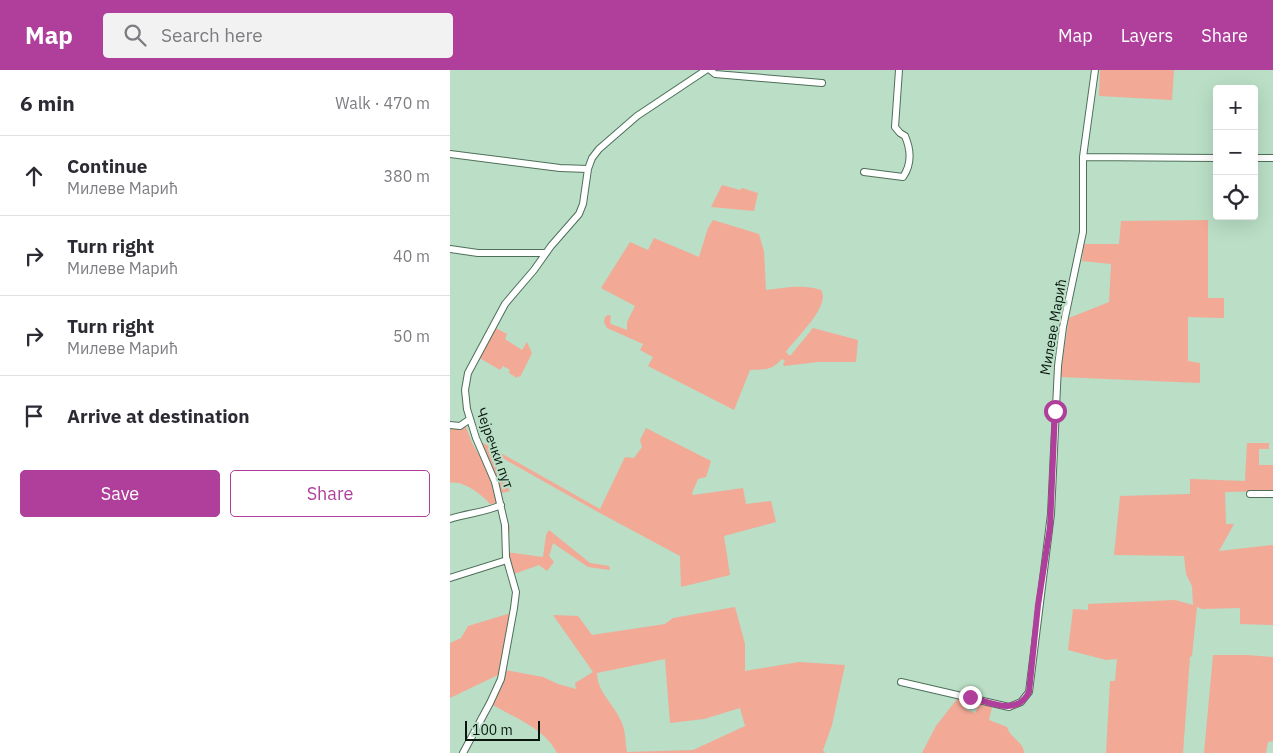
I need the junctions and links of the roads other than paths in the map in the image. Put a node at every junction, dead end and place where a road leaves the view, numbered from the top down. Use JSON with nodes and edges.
{"nodes":[{"id":1,"x":706,"y":70,"type":"edge"},
{"id":2,"x":710,"y":70,"type":"edge"},
{"id":3,"x":899,"y":70,"type":"edge"},
{"id":4,"x":1095,"y":70,"type":"edge"},
{"id":5,"x":822,"y":83,"type":"dead end"},
{"id":6,"x":450,"y":154,"type":"edge"},
{"id":7,"x":1083,"y":157,"type":"junction"},
{"id":8,"x":1213,"y":158,"type":"edge"},
{"id":9,"x":1258,"y":158,"type":"edge"},
{"id":10,"x":1273,"y":158,"type":"edge"},
{"id":11,"x":588,"y":169,"type":"junction"},
{"id":12,"x":864,"y":172,"type":"dead end"},
{"id":13,"x":450,"y":249,"type":"edge"},
{"id":14,"x":546,"y":253,"type":"junction"},
{"id":15,"x":470,"y":419,"type":"junction"},
{"id":16,"x":450,"y":424,"type":"edge"},
{"id":17,"x":1250,"y":494,"type":"dead end"},
{"id":18,"x":1273,"y":494,"type":"edge"},
{"id":19,"x":501,"y":505,"type":"junction"},
{"id":20,"x":450,"y":519,"type":"edge"},
{"id":21,"x":506,"y":560,"type":"junction"},
{"id":22,"x":450,"y":578,"type":"edge"},
{"id":23,"x":901,"y":682,"type":"dead end"},
{"id":24,"x":463,"y":753,"type":"edge"}],
"edges":[{"from":1,"to":11,"type":"street","name":"Чејречки пут"},
{"from":2,"to":5,"type":"street"},
{"from":3,"to":12,"type":"street"},
{"from":4,"to":7,"type":"street","name":"Милеве Мaрић"},
{"from":6,"to":11,"type":"street"},
{"from":7,"to":8,"type":"street"},
{"from":7,"to":23,"type":"street","name":"Милеве Мaрић"},
{"from":9,"to":10,"type":"street"},
{"from":11,"to":14,"type":"street","name":"Чејречки пут"},
{"from":13,"to":14,"type":"street"},
{"from":14,"to":15,"type":"street","name":"Чејречки пут"},
{"from":15,"to":16,"type":"street"},
{"from":15,"to":19,"type":"street","name":"Чејречки пут"},
{"from":17,"to":18,"type":"street"},
{"from":19,"to":20,"type":"street"},
{"from":19,"to":21,"type":"street","name":"Чејречки пут"},
{"from":21,"to":22,"type":"street"},
{"from":21,"to":24,"type":"street","name":"Чејречки пут"}]}
